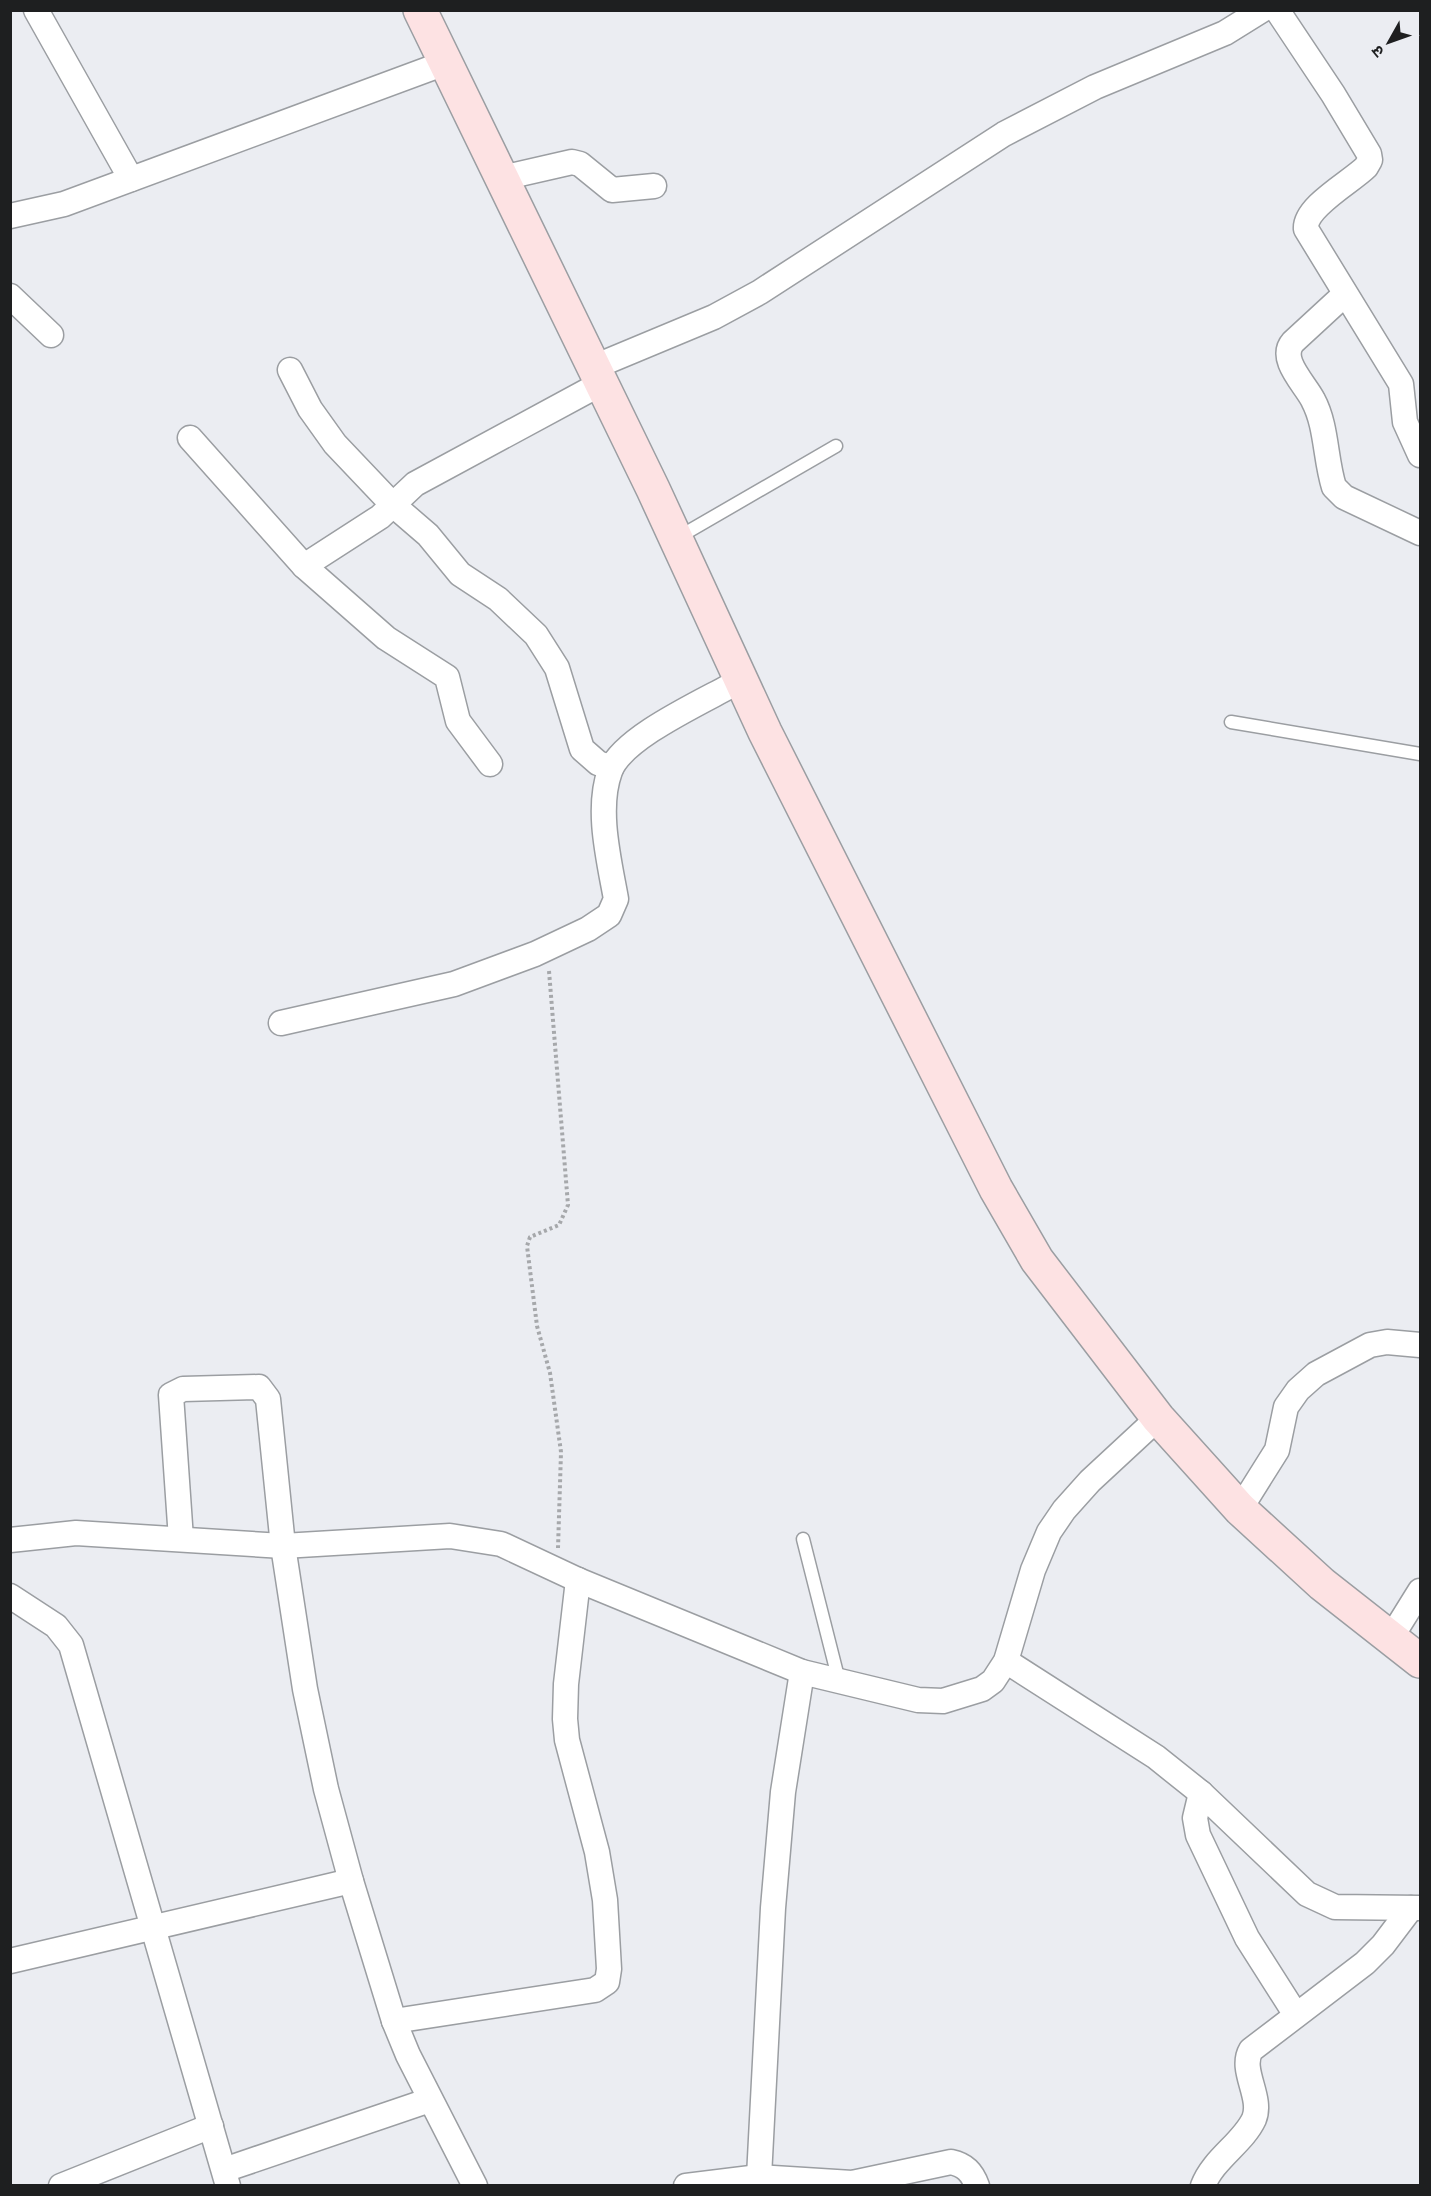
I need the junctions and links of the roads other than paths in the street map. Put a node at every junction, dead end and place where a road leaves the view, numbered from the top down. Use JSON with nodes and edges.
{"nodes":[{"id":1,"x":36,"y":10,"type":"edge"},
{"id":2,"x":420,"y":10,"type":"edge"},
{"id":3,"x":1262,"y":10,"type":"edge"},
{"id":4,"x":1277,"y":10,"type":"edge"},
{"id":5,"x":445,"y":63,"type":"junction"},
{"id":6,"x":502,"y":178,"type":"junction"},
{"id":7,"x":131,"y":179,"type":"junction"},
{"id":8,"x":654,"y":186,"type":"dead end"},
{"id":9,"x":10,"y":216,"type":"edge"},
{"id":10,"x":1344,"y":295,"type":"junction"},
{"id":11,"x":10,"y":296,"type":"edge"},
{"id":12,"x":51,"y":335,"type":"dead end"},
{"id":13,"x":291,"y":370,"type":"dead end"},
{"id":14,"x":598,"y":375,"type":"junction"},
{"id":15,"x":190,"y":438,"type":"dead end"},
{"id":16,"x":837,"y":446,"type":"dead end"},
{"id":17,"x":1420,"y":455,"type":"edge"},
{"id":18,"x":392,"y":504,"type":"junction"},
{"id":19,"x":1420,"y":533,"type":"edge"},
{"id":20,"x":676,"y":539,"type":"junction"},
{"id":21,"x":303,"y":566,"type":"junction"},
{"id":22,"x":744,"y":687,"type":"junction"},
{"id":23,"x":1231,"y":722,"type":"dead end"},
{"id":24,"x":1420,"y":754,"type":"edge"},
{"id":25,"x":490,"y":764,"type":"dead end"},
{"id":26,"x":611,"y":768,"type":"junction"},
{"id":27,"x":281,"y":1023,"type":"dead end"},
{"id":28,"x":1420,"y":1345,"type":"edge"},
{"id":29,"x":1158,"y":1418,"type":"junction"},
{"id":30,"x":1240,"y":1509,"type":"junction"},
{"id":31,"x":10,"y":1539,"type":"edge"},
{"id":32,"x":181,"y":1539,"type":"junction"},
{"id":33,"x":803,"y":1539,"type":"dead end"},
{"id":34,"x":283,"y":1546,"type":"junction"},
{"id":35,"x":568,"y":1575,"type":"junction"},
{"id":36,"x":1420,"y":1591,"type":"edge"},
{"id":37,"x":10,"y":1596,"type":"edge"},
{"id":38,"x":1392,"y":1636,"type":"junction"},
{"id":39,"x":1006,"y":1661,"type":"junction"},
{"id":40,"x":1420,"y":1661,"type":"edge"},
{"id":41,"x":802,"y":1672,"type":"junction"},
{"id":42,"x":840,"y":1682,"type":"junction"},
{"id":43,"x":1201,"y":1793,"type":"junction"},
{"id":44,"x":351,"y":1881,"type":"junction"},
{"id":45,"x":1416,"y":1908,"type":"edge"},
{"id":46,"x":152,"y":1927,"type":"junction"},
{"id":47,"x":10,"y":1961,"type":"edge"},
{"id":48,"x":1296,"y":2015,"type":"junction"},
{"id":49,"x":394,"y":2021,"type":"junction"},
{"id":50,"x":430,"y":2100,"type":"junction"},
{"id":51,"x":211,"y":2126,"type":"junction"},
{"id":52,"x":759,"y":2177,"type":"junction"},
{"id":53,"x":226,"y":2178,"type":"edge"},
{"id":54,"x":727,"y":2183,"type":"edge"},
{"id":55,"x":61,"y":2186,"type":"edge"},
{"id":56,"x":474,"y":2186,"type":"edge"},
{"id":57,"x":686,"y":2186,"type":"edge"},
{"id":58,"x":977,"y":2186,"type":"edge"},
{"id":59,"x":1203,"y":2186,"type":"edge"}],
"edges":[{"from":1,"to":7,"type":"street"},
{"from":2,"to":5,"type":"main road"},
{"from":3,"to":14,"type":"street"},
{"from":4,"to":10,"type":"street"},
{"from":5,"to":6,"type":"main road"},
{"from":5,"to":7,"type":"street"},
{"from":6,"to":8,"type":"street"},
{"from":6,"to":14,"type":"main road"},
{"from":7,"to":9,"type":"street"},
{"from":10,"to":17,"type":"street"},
{"from":10,"to":19,"type":"street"},
{"from":11,"to":12,"type":"street"},
{"from":13,"to":18,"type":"street"},
{"from":14,"to":18,"type":"street"},
{"from":14,"to":20,"type":"main road"},
{"from":15,"to":21,"type":"street"},
{"from":16,"to":20,"type":"lane"},
{"from":18,"to":21,"type":"street"},
{"from":18,"to":26,"type":"street"},
{"from":20,"to":22,"type":"main road"},
{"from":21,"to":25,"type":"street"},
{"from":22,"to":26,"type":"street"},
{"from":22,"to":29,"type":"main road"},
{"from":23,"to":24,"type":"lane"},
{"from":26,"to":27,"type":"street"},
{"from":28,"to":30,"type":"street"},
{"from":29,"to":30,"type":"main road"},
{"from":29,"to":39,"type":"street"},
{"from":30,"to":38,"type":"main road"},
{"from":31,"to":32,"type":"street"},
{"from":32,"to":34,"type":"street"},
{"from":32,"to":34,"type":"street"},
{"from":33,"to":42,"type":"lane"},
{"from":34,"to":35,"type":"street"},
{"from":34,"to":44,"type":"street"},
{"from":35,"to":41,"type":"street"},
{"from":35,"to":49,"type":"street"},
{"from":36,"to":38,"type":"street"},
{"from":37,"to":46,"type":"street"},
{"from":38,"to":40,"type":"main road"},
{"from":39,"to":42,"type":"street"},
{"from":39,"to":43,"type":"street"},
{"from":41,"to":42,"type":"street"},
{"from":41,"to":52,"type":"street"},
{"from":43,"to":45,"type":"street"},
{"from":43,"to":48,"type":"street"},
{"from":44,"to":46,"type":"street"},
{"from":44,"to":49,"type":"street"},
{"from":45,"to":48,"type":"street"},
{"from":46,"to":47,"type":"street"},
{"from":46,"to":51,"type":"street"},
{"from":48,"to":59,"type":"street"},
{"from":49,"to":50,"type":"street"},
{"from":50,"to":53,"type":"street"},
{"from":50,"to":56,"type":"street"},
{"from":51,"to":53,"type":"street"},
{"from":51,"to":55,"type":"street"},
{"from":52,"to":54,"type":"street"},
{"from":52,"to":58,"type":"street"},
{"from":54,"to":57,"type":"street"}]}
